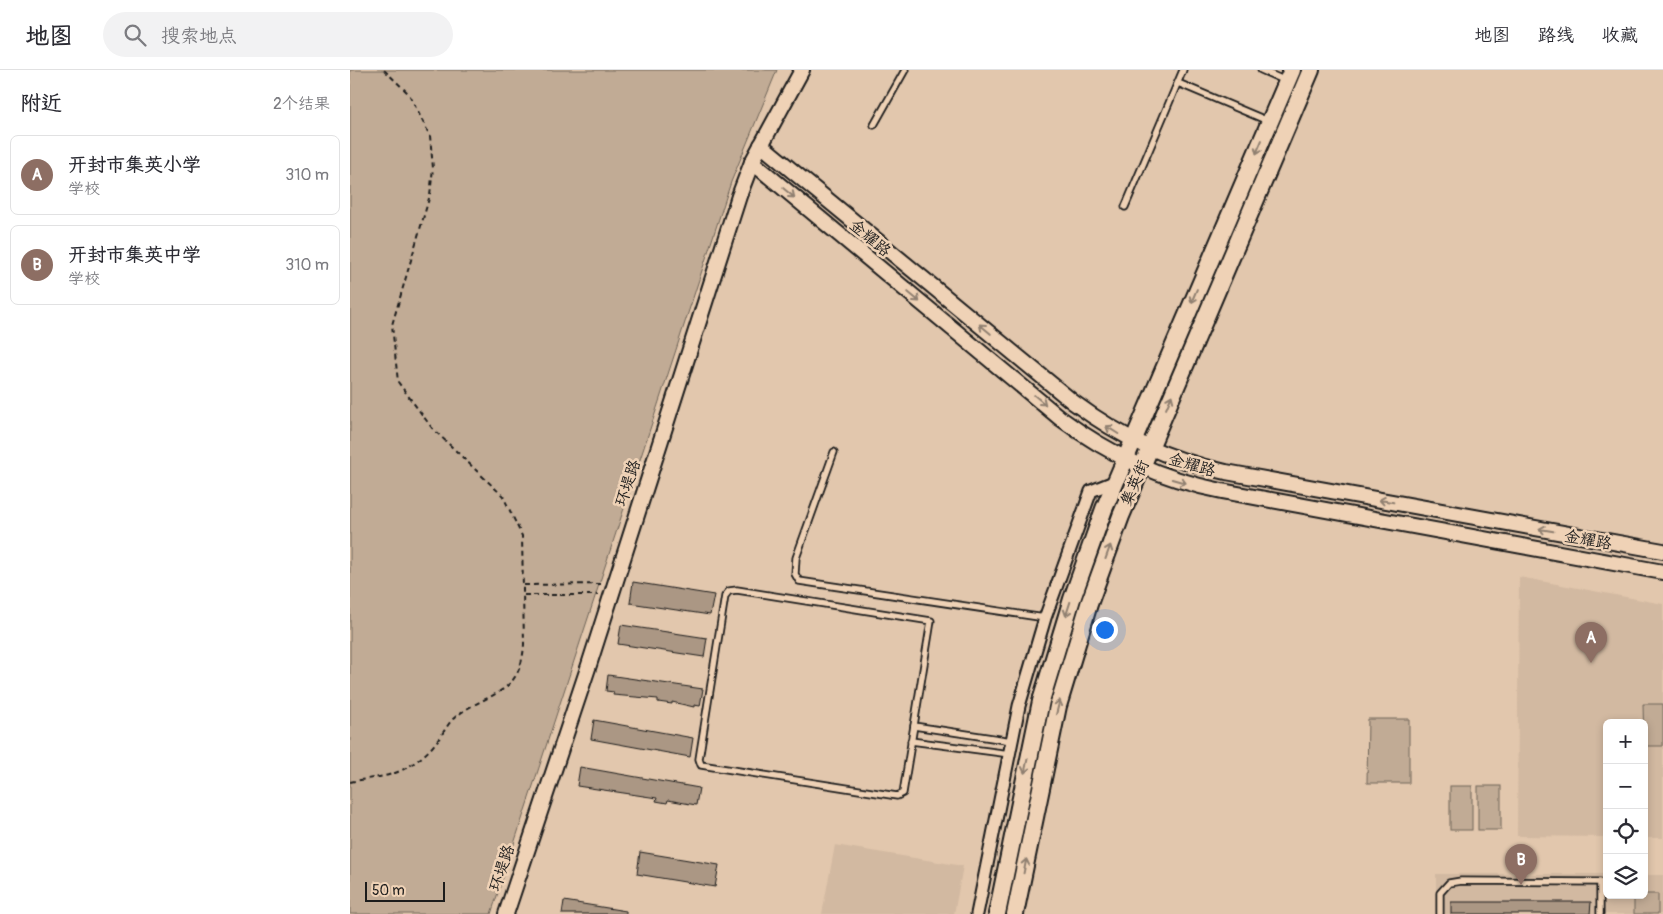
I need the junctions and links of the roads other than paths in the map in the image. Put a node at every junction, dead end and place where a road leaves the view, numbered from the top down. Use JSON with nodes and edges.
{"nodes":[{"id":1,"x":802,"y":70,"type":"edge"},
{"id":2,"x":905,"y":70,"type":"edge"},
{"id":3,"x":1184,"y":70,"type":"edge"},
{"id":4,"x":1261,"y":70,"type":"edge"},
{"id":5,"x":1311,"y":70,"type":"edge"},
{"id":6,"x":1289,"y":76,"type":"edge"},
{"id":7,"x":1178,"y":83,"type":"junction"},
{"id":8,"x":1270,"y":122,"type":"junction"},
{"id":9,"x":874,"y":125,"type":"dead end"},
{"id":10,"x":761,"y":144,"type":"junction"},
{"id":11,"x":752,"y":162,"type":"junction"},
{"id":12,"x":1125,"y":208,"type":"dead end"},
{"id":13,"x":1133,"y":441,"type":"junction"},
{"id":14,"x":1149,"y":449,"type":"junction"},
{"id":15,"x":834,"y":452,"type":"dead end"},
{"id":16,"x":1125,"y":460,"type":"junction"},
{"id":17,"x":1141,"y":467,"type":"junction"},
{"id":18,"x":1116,"y":481,"type":"junction"},
{"id":19,"x":1663,"y":552,"type":"edge"},
{"id":20,"x":1663,"y":572,"type":"edge"},
{"id":21,"x":1045,"y":618,"type":"junction"},
{"id":22,"x":914,"y":726,"type":"junction"},
{"id":23,"x":912,"y":740,"type":"junction"},
{"id":24,"x":1012,"y":740,"type":"junction"},
{"id":25,"x":1010,"y":754,"type":"junction"},
{"id":26,"x":506,"y":914,"type":"edge"},
{"id":27,"x":977,"y":914,"type":"edge"},
{"id":28,"x":997,"y":914,"type":"edge"},
{"id":29,"x":1015,"y":914,"type":"edge"},
{"id":30,"x":1440,"y":914,"type":"edge"},
{"id":31,"x":1600,"y":914,"type":"edge"}],
"edges":[{"from":1,"to":10,"type":"street","name":"环堤路"},
{"from":2,"to":9,"type":"lane"},
{"from":3,"to":7,"type":"lane"},
{"from":4,"to":6,"type":"lane"},
{"from":14,"to":5,"type":"main road","name":"集英街","one_way":true},
{"from":6,"to":8,"type":"main road","name":"集英街"},
{"from":7,"to":8,"type":"lane"},
{"from":7,"to":12,"type":"lane"},
{"from":8,"to":13,"type":"main road","name":"集英街","one_way":true},
{"from":10,"to":11,"type":"street","name":"环堤路"},
{"from":13,"to":10,"type":"street","name":"金耀路","one_way":true},
{"from":11,"to":16,"type":"street","name":"金耀路","one_way":true},
{"from":11,"to":26,"type":"street","name":"环堤路"},
{"from":13,"to":14,"type":"street","name":"金耀路"},
{"from":13,"to":16,"type":"main road","name":"集英街"},
{"from":14,"to":17,"type":"main road","name":"集英街"},
{"from":19,"to":14,"type":"street","name":"金耀路","one_way":true},
{"from":15,"to":21,"type":"lane"},
{"from":16,"to":17,"type":"street","name":"金耀路"},
{"from":16,"to":18,"type":"main road","name":"集英街"},
{"from":17,"to":20,"type":"street","name":"金耀路","one_way":true},
{"from":29,"to":17,"type":"main road","name":"集英街","one_way":true},
{"from":18,"to":21,"type":"street"},
{"from":18,"to":28,"type":"main road","name":"集英街","one_way":true},
{"from":21,"to":24,"type":"street"},
{"from":22,"to":23,"type":"lane"},
{"from":22,"to":23,"type":"lane"},
{"from":22,"to":24,"type":"lane"},
{"from":23,"to":25,"type":"lane"},
{"from":24,"to":25,"type":"street"},
{"from":25,"to":27,"type":"street"},
{"from":30,"to":31,"type":"lane"}]}
